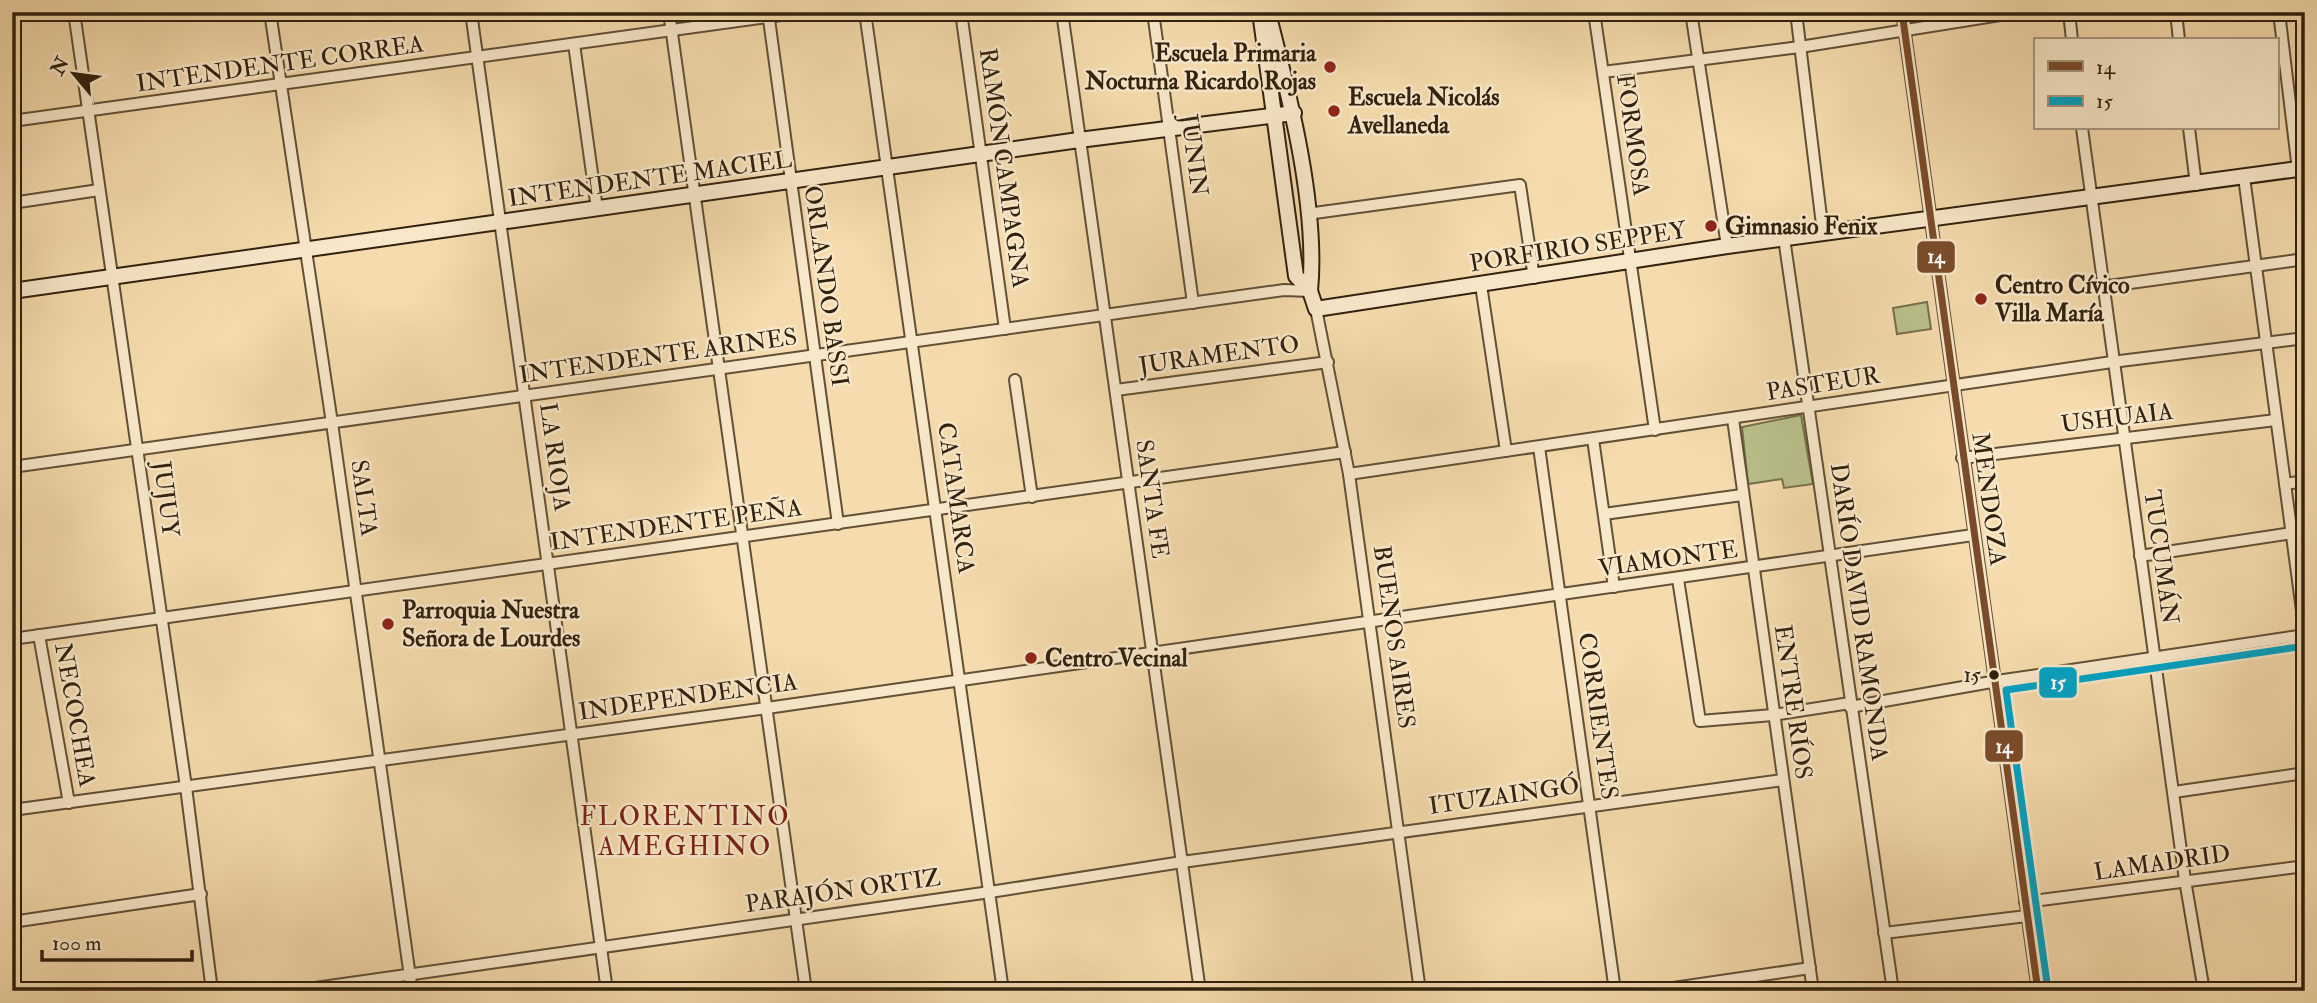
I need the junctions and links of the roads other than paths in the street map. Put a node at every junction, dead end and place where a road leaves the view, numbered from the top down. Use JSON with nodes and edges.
{"nodes":[{"id":1,"x":74,"y":12,"type":"edge"},
{"id":2,"x":270,"y":12,"type":"edge"},
{"id":3,"x":471,"y":12,"type":"edge"},
{"id":4,"x":669,"y":12,"type":"edge"},
{"id":5,"x":803,"y":12,"type":"edge"},
{"id":6,"x":865,"y":12,"type":"edge"},
{"id":7,"x":961,"y":12,"type":"edge"},
{"id":8,"x":1062,"y":12,"type":"edge"},
{"id":9,"x":1153,"y":12,"type":"edge"},
{"id":10,"x":1260,"y":12,"type":"edge"},
{"id":11,"x":1268,"y":12,"type":"edge"},
{"id":12,"x":1594,"y":12,"type":"edge"},
{"id":13,"x":1691,"y":12,"type":"edge"},
{"id":14,"x":1796,"y":12,"type":"edge"},
{"id":15,"x":1902,"y":12,"type":"edge"},
{"id":16,"x":2019,"y":12,"type":"edge"},
{"id":17,"x":2069,"y":12,"type":"edge"},
{"id":18,"x":2176,"y":12,"type":"edge"},
{"id":19,"x":2278,"y":12,"type":"edge"},
{"id":20,"x":768,"y":15,"type":"edge"},
{"id":21,"x":671,"y":31,"type":"junction"},
{"id":22,"x":1904,"y":31,"type":"junction"},
{"id":23,"x":2072,"y":38,"type":"edge"},
{"id":24,"x":2179,"y":38,"type":"edge"},
{"id":25,"x":574,"y":44,"type":"junction"},
{"id":26,"x":1800,"y":47,"type":"junction"},
{"id":27,"x":478,"y":58,"type":"junction"},
{"id":28,"x":1699,"y":60,"type":"junction"},
{"id":29,"x":1603,"y":72,"type":"junction"},
{"id":30,"x":280,"y":85,"type":"junction"},
{"id":31,"x":88,"y":112,"type":"junction"},
{"id":32,"x":1294,"y":113,"type":"junction"},
{"id":33,"x":1275,"y":115,"type":"junction"},
{"id":34,"x":12,"y":121,"type":"edge"},
{"id":35,"x":1169,"y":129,"type":"junction"},
{"id":36,"x":2082,"y":130,"type":"edge"},
{"id":37,"x":2189,"y":130,"type":"edge"},
{"id":38,"x":1079,"y":140,"type":"junction"},
{"id":39,"x":980,"y":156,"type":"junction"},
{"id":40,"x":887,"y":168,"type":"junction"},
{"id":41,"x":2301,"y":169,"type":"edge"},
{"id":42,"x":2244,"y":177,"type":"junction"},
{"id":43,"x":791,"y":181,"type":"junction"},
{"id":44,"x":2196,"y":185,"type":"junction"},
{"id":45,"x":99,"y":190,"type":"junction"},
{"id":46,"x":694,"y":195,"type":"junction"},
{"id":47,"x":2090,"y":199,"type":"junction"},
{"id":48,"x":12,"y":203,"type":"edge"},
{"id":49,"x":597,"y":209,"type":"junction"},
{"id":50,"x":1307,"y":214,"type":"junction"},
{"id":51,"x":1931,"y":220,"type":"junction"},
{"id":52,"x":502,"y":224,"type":"junction"},
{"id":53,"x":1823,"y":233,"type":"junction"},
{"id":54,"x":1784,"y":238,"type":"junction"},
{"id":55,"x":1727,"y":246,"type":"junction"},
{"id":56,"x":303,"y":251,"type":"junction"},
{"id":57,"x":2305,"y":259,"type":"edge"},
{"id":58,"x":1631,"y":263,"type":"junction"},
{"id":59,"x":2256,"y":266,"type":"junction"},
{"id":60,"x":112,"y":277,"type":"junction"},
{"id":61,"x":1534,"y":278,"type":"junction"},
{"id":62,"x":1481,"y":285,"type":"junction"},
{"id":63,"x":2101,"y":287,"type":"junction"},
{"id":64,"x":12,"y":291,"type":"edge"},
{"id":65,"x":1310,"y":291,"type":"junction"},
{"id":66,"x":1194,"y":303,"type":"junction"},
{"id":67,"x":1316,"y":309,"type":"junction"},
{"id":68,"x":1105,"y":316,"type":"junction"},
{"id":69,"x":1005,"y":329,"type":"junction"},
{"id":70,"x":2305,"y":338,"type":"edge"},
{"id":71,"x":912,"y":342,"type":"junction"},
{"id":72,"x":2266,"y":342,"type":"junction"},
{"id":73,"x":815,"y":356,"type":"junction"},
{"id":74,"x":1328,"y":362,"type":"junction"},
{"id":75,"x":2112,"y":362,"type":"junction"},
{"id":76,"x":718,"y":369,"type":"junction"},
{"id":77,"x":1015,"y":380,"type":"dead end"},
{"id":78,"x":1952,"y":386,"type":"junction"},
{"id":79,"x":1116,"y":390,"type":"junction"},
{"id":80,"x":525,"y":396,"type":"junction"},
{"id":81,"x":1810,"y":407,"type":"junction"},
{"id":82,"x":1733,"y":419,"type":"junction"},
{"id":83,"x":2276,"y":420,"type":"junction"},
{"id":84,"x":332,"y":423,"type":"junction"},
{"id":85,"x":1655,"y":430,"type":"junction"},
{"id":86,"x":2123,"y":438,"type":"junction"},
{"id":87,"x":1593,"y":439,"type":"junction"},
{"id":88,"x":1539,"y":447,"type":"junction"},
{"id":89,"x":139,"y":450,"type":"junction"},
{"id":90,"x":1345,"y":452,"type":"junction"},
{"id":91,"x":1506,"y":452,"type":"junction"},
{"id":92,"x":1962,"y":458,"type":"junction"},
{"id":93,"x":12,"y":467,"type":"edge"},
{"id":94,"x":1349,"y":474,"type":"junction"},
{"id":95,"x":2305,"y":481,"type":"edge"},
{"id":96,"x":1129,"y":483,"type":"junction"},
{"id":97,"x":2285,"y":484,"type":"junction"},
{"id":98,"x":1742,"y":495,"type":"junction"},
{"id":99,"x":1031,"y":497,"type":"junction"},
{"id":100,"x":937,"y":510,"type":"junction"},
{"id":101,"x":1604,"y":514,"type":"junction"},
{"id":102,"x":838,"y":524,"type":"junction"},
{"id":103,"x":2292,"y":533,"type":"junction"},
{"id":104,"x":1973,"y":535,"type":"junction"},
{"id":105,"x":742,"y":537,"type":"junction"},
{"id":106,"x":1831,"y":555,"type":"junction"},
{"id":107,"x":2140,"y":556,"type":"junction"},
{"id":108,"x":548,"y":564,"type":"junction"},
{"id":109,"x":1753,"y":568,"type":"junction"},
{"id":110,"x":1678,"y":579,"type":"junction"},
{"id":111,"x":1614,"y":587,"type":"junction"},
{"id":112,"x":355,"y":591,"type":"junction"},
{"id":113,"x":1561,"y":596,"type":"junction"},
{"id":114,"x":160,"y":618,"type":"junction"},
{"id":115,"x":1369,"y":621,"type":"junction"},
{"id":116,"x":2305,"y":634,"type":"edge"},
{"id":117,"x":39,"y":635,"type":"junction"},
{"id":118,"x":12,"y":639,"type":"edge"},
{"id":119,"x":1153,"y":652,"type":"junction"},
{"id":120,"x":2155,"y":657,"type":"junction"},
{"id":121,"x":960,"y":678,"type":"junction"},
{"id":122,"x":1994,"y":681,"type":"junction"},
{"id":123,"x":1850,"y":705,"type":"junction"},
{"id":124,"x":767,"y":708,"type":"junction"},
{"id":125,"x":1773,"y":715,"type":"junction"},
{"id":126,"x":572,"y":735,"type":"junction"},
{"id":127,"x":379,"y":761,"type":"junction"},
{"id":128,"x":2305,"y":773,"type":"edge"},
{"id":129,"x":1783,"y":780,"type":"junction"},
{"id":130,"x":186,"y":787,"type":"junction"},
{"id":131,"x":2174,"y":792,"type":"junction"},
{"id":132,"x":69,"y":803,"type":"junction"},
{"id":133,"x":1589,"y":805,"type":"junction"},
{"id":134,"x":12,"y":810,"type":"edge"},
{"id":135,"x":1398,"y":832,"type":"junction"},
{"id":136,"x":1182,"y":862,"type":"junction"},
{"id":137,"x":2305,"y":866,"type":"edge"},
{"id":138,"x":2185,"y":880,"type":"junction"},
{"id":139,"x":990,"y":892,"type":"junction"},
{"id":140,"x":201,"y":894,"type":"junction"},
{"id":141,"x":2025,"y":902,"type":"junction"},
{"id":142,"x":2027,"y":916,"type":"junction"},
{"id":143,"x":796,"y":919,"type":"junction"},
{"id":144,"x":12,"y":922,"type":"edge"},
{"id":145,"x":1884,"y":933,"type":"junction"},
{"id":146,"x":601,"y":945,"type":"junction"},
{"id":147,"x":1810,"y":968,"type":"junction"},
{"id":148,"x":409,"y":974,"type":"junction"},
{"id":149,"x":212,"y":991,"type":"edge"},
{"id":150,"x":294,"y":991,"type":"edge"},
{"id":151,"x":412,"y":991,"type":"edge"},
{"id":152,"x":607,"y":991,"type":"edge"},
{"id":153,"x":806,"y":991,"type":"edge"},
{"id":154,"x":1003,"y":991,"type":"edge"},
{"id":155,"x":1200,"y":991,"type":"edge"},
{"id":156,"x":1420,"y":991,"type":"edge"},
{"id":157,"x":1615,"y":991,"type":"edge"},
{"id":158,"x":1653,"y":991,"type":"edge"},
{"id":159,"x":1813,"y":991,"type":"edge"},
{"id":160,"x":1893,"y":991,"type":"edge"},
{"id":161,"x":2038,"y":991,"type":"edge"},
{"id":162,"x":2204,"y":991,"type":"edge"}],
"edges":[{"from":1,"to":31,"type":"street","name":"JUJUY"},
{"from":2,"to":30,"type":"street","name":"SALTA"},
{"from":3,"to":27,"type":"street","name":"LA RIOJA"},
{"from":4,"to":21,"type":"street"},
{"from":5,"to":20,"type":"street","name":"INTENDENTE CORREA"},
{"from":6,"to":40,"type":"street","name":"CATAMARCA"},
{"from":7,"to":39,"type":"street","name":"RAMÓN CAMPAGNA"},
{"from":8,"to":38,"type":"street","name":"SANTA FE"},
{"from":9,"to":35,"type":"street","name":"JUNIN"},
{"from":10,"to":33,"type":"main road","name":"BUENOS AIRES"},
{"from":11,"to":32,"type":"main road","name":"BUENOS AIRES"},
{"from":12,"to":29,"type":"street","name":"FORMOSA"},
{"from":13,"to":28,"type":"street"},
{"from":14,"to":26,"type":"street"},
{"from":15,"to":22,"type":"street","name":"MENDOZA"},
{"from":16,"to":22,"type":"street"},
{"from":17,"to":23,"type":"street"},
{"from":18,"to":24,"type":"street"},
{"from":19,"to":41,"type":"street"},
{"from":20,"to":21,"type":"street","name":"INTENDENTE CORREA"},
{"from":20,"to":43,"type":"street","name":"ORLANDO BASSI"},
{"from":21,"to":25,"type":"street","name":"INTENDENTE CORREA"},
{"from":21,"to":46,"type":"street"},
{"from":22,"to":26,"type":"street"},
{"from":22,"to":51,"type":"street","name":"MENDOZA"},
{"from":25,"to":27,"type":"street","name":"INTENDENTE CORREA"},
{"from":25,"to":49,"type":"street"},
{"from":26,"to":28,"type":"street"},
{"from":26,"to":53,"type":"street"},
{"from":27,"to":30,"type":"street","name":"INTENDENTE CORREA"},
{"from":27,"to":52,"type":"street","name":"LA RIOJA"},
{"from":28,"to":29,"type":"street"},
{"from":28,"to":55,"type":"street"},
{"from":29,"to":58,"type":"street","name":"FORMOSA"},
{"from":30,"to":31,"type":"street","name":"INTENDENTE CORREA"},
{"from":30,"to":56,"type":"street","name":"SALTA"},
{"from":31,"to":34,"type":"street","name":"INTENDENTE CORREA"},
{"from":31,"to":45,"type":"street","name":"JUJUY"},
{"from":32,"to":33,"type":"main road","name":"INTENDENTE MACIEL"},
{"from":32,"to":50,"type":"main road","name":"BUENOS AIRES"},
{"from":33,"to":35,"type":"main road","name":"INTENDENTE MACIEL"},
{"from":33,"to":65,"type":"main road","name":"BUENOS AIRES"},
{"from":35,"to":38,"type":"main road","name":"INTENDENTE MACIEL"},
{"from":35,"to":66,"type":"street","name":"JUNIN"},
{"from":36,"to":47,"type":"street","name":"TUCUMÁN"},
{"from":37,"to":44,"type":"street"},
{"from":38,"to":39,"type":"main road","name":"INTENDENTE MACIEL"},
{"from":38,"to":68,"type":"street","name":"SANTA FE"},
{"from":39,"to":40,"type":"main road","name":"INTENDENTE MACIEL"},
{"from":39,"to":69,"type":"street","name":"RAMÓN CAMPAGNA"},
{"from":40,"to":43,"type":"main road","name":"INTENDENTE MACIEL"},
{"from":40,"to":71,"type":"street","name":"CATAMARCA"},
{"from":41,"to":42,"type":"main road","name":"PORFIRIO SEPPEY"},
{"from":42,"to":44,"type":"main road","name":"PORFIRIO SEPPEY"},
{"from":42,"to":59,"type":"street"},
{"from":43,"to":46,"type":"main road","name":"INTENDENTE MACIEL"},
{"from":43,"to":73,"type":"street","name":"ORLANDO BASSI"},
{"from":44,"to":47,"type":"main road","name":"PORFIRIO SEPPEY"},
{"from":45,"to":48,"type":"street"},
{"from":45,"to":60,"type":"street","name":"JUJUY"},
{"from":46,"to":49,"type":"main road","name":"INTENDENTE MACIEL"},
{"from":46,"to":76,"type":"street"},
{"from":47,"to":51,"type":"main road","name":"PORFIRIO SEPPEY"},
{"from":47,"to":63,"type":"street","name":"TUCUMÁN"},
{"from":49,"to":52,"type":"main road","name":"INTENDENTE MACIEL"},
{"from":50,"to":61,"type":"street"},
{"from":50,"to":65,"type":"main road","name":"BUENOS AIRES"},
{"from":51,"to":53,"type":"main road","name":"PORFIRIO SEPPEY"},
{"from":51,"to":78,"type":"street","name":"MENDOZA"},
{"from":52,"to":56,"type":"main road","name":"INTENDENTE MACIEL"},
{"from":52,"to":80,"type":"street","name":"LA RIOJA"},
{"from":53,"to":54,"type":"main road","name":"PORFIRIO SEPPEY"},
{"from":54,"to":55,"type":"main road","name":"PORFIRIO SEPPEY"},
{"from":54,"to":81,"type":"street","name":"DARÍO DAVID RAMONDA"},
{"from":55,"to":58,"type":"main road","name":"PORFIRIO SEPPEY"},
{"from":56,"to":60,"type":"main road","name":"INTENDENTE MACIEL"},
{"from":56,"to":84,"type":"street","name":"SALTA"},
{"from":57,"to":59,"type":"street"},
{"from":58,"to":61,"type":"main road","name":"PORFIRIO SEPPEY"},
{"from":58,"to":85,"type":"street","name":"FORMOSA"},
{"from":59,"to":63,"type":"street"},
{"from":59,"to":72,"type":"street"},
{"from":60,"to":64,"type":"main road","name":"INTENDENTE MACIEL"},
{"from":60,"to":89,"type":"street","name":"JUJUY"},
{"from":61,"to":62,"type":"main road","name":"PORFIRIO SEPPEY"},
{"from":62,"to":67,"type":"main road","name":"PORFIRIO SEPPEY"},
{"from":62,"to":91,"type":"street"},
{"from":63,"to":75,"type":"street","name":"TUCUMÁN"},
{"from":65,"to":66,"type":"street","name":"INTENDENTE ARINES"},
{"from":65,"to":67,"type":"main road","name":"BUENOS AIRES"},
{"from":66,"to":68,"type":"street","name":"INTENDENTE ARINES"},
{"from":67,"to":74,"type":"street","name":"BUENOS AIRES"},
{"from":68,"to":69,"type":"street","name":"INTENDENTE ARINES"},
{"from":68,"to":79,"type":"street","name":"SANTA FE"},
{"from":69,"to":71,"type":"street","name":"INTENDENTE ARINES"},
{"from":70,"to":72,"type":"street","name":"PASTEUR"},
{"from":71,"to":73,"type":"street","name":"INTENDENTE ARINES"},
{"from":71,"to":100,"type":"street","name":"CATAMARCA"},
{"from":72,"to":75,"type":"street","name":"PASTEUR"},
{"from":72,"to":83,"type":"street"},
{"from":73,"to":76,"type":"street","name":"INTENDENTE ARINES"},
{"from":73,"to":102,"type":"street","name":"ORLANDO BASSI"},
{"from":74,"to":79,"type":"street","name":"JURAMENTO"},
{"from":74,"to":90,"type":"street","name":"BUENOS AIRES"},
{"from":75,"to":78,"type":"street","name":"PASTEUR"},
{"from":75,"to":86,"type":"street","name":"TUCUMÁN"},
{"from":76,"to":80,"type":"street","name":"INTENDENTE ARINES"},
{"from":76,"to":105,"type":"street"},
{"from":77,"to":99,"type":"street"},
{"from":78,"to":81,"type":"street","name":"PASTEUR"},
{"from":78,"to":92,"type":"street","name":"MENDOZA"},
{"from":79,"to":96,"type":"street","name":"SANTA FE"},
{"from":80,"to":84,"type":"street","name":"INTENDENTE ARINES"},
{"from":80,"to":108,"type":"street","name":"LA RIOJA"},
{"from":81,"to":82,"type":"street","name":"PASTEUR"},
{"from":81,"to":106,"type":"street","name":"DARÍO DAVID RAMONDA"},
{"from":82,"to":85,"type":"street","name":"PASTEUR"},
{"from":82,"to":98,"type":"street","name":"ENTRE RÍOS"},
{"from":83,"to":86,"type":"street","name":"USHUAIA"},
{"from":83,"to":97,"type":"street"},
{"from":84,"to":89,"type":"street","name":"INTENDENTE ARINES"},
{"from":84,"to":112,"type":"street","name":"SALTA"},
{"from":85,"to":87,"type":"street","name":"PASTEUR"},
{"from":86,"to":92,"type":"street","name":"USHUAIA"},
{"from":86,"to":107,"type":"street","name":"TUCUMÁN"},
{"from":87,"to":88,"type":"street","name":"PASTEUR"},
{"from":87,"to":101,"type":"street"},
{"from":88,"to":91,"type":"street","name":"PASTEUR"},
{"from":88,"to":113,"type":"street","name":"CORRIENTES"},
{"from":89,"to":93,"type":"street","name":"INTENDENTE ARINES"},
{"from":89,"to":114,"type":"street","name":"JUJUY"},
{"from":90,"to":94,"type":"street","name":"BUENOS AIRES"},
{"from":90,"to":96,"type":"street","name":"INTENDENTE PEÑA"},
{"from":91,"to":94,"type":"street","name":"PASTEUR"},
{"from":92,"to":104,"type":"street","name":"MENDOZA"},
{"from":94,"to":115,"type":"street","name":"BUENOS AIRES"},
{"from":95,"to":97,"type":"street"},
{"from":96,"to":99,"type":"street","name":"INTENDENTE PEÑA"},
{"from":96,"to":119,"type":"street","name":"SANTA FE"},
{"from":97,"to":103,"type":"street"},
{"from":98,"to":101,"type":"street"},
{"from":98,"to":109,"type":"street","name":"ENTRE RÍOS"},
{"from":99,"to":100,"type":"street","name":"INTENDENTE PEÑA"},
{"from":100,"to":102,"type":"street","name":"INTENDENTE PEÑA"},
{"from":100,"to":121,"type":"street","name":"CATAMARCA"},
{"from":101,"to":111,"type":"street"},
{"from":102,"to":105,"type":"street","name":"INTENDENTE PEÑA"},
{"from":103,"to":107,"type":"street"},
{"from":103,"to":116,"type":"street"},
{"from":104,"to":106,"type":"street","name":"VIAMONTE"},
{"from":104,"to":122,"type":"street","name":"MENDOZA"},
{"from":105,"to":108,"type":"street","name":"INTENDENTE PEÑA"},
{"from":105,"to":124,"type":"street"},
{"from":106,"to":109,"type":"street","name":"VIAMONTE"},
{"from":106,"to":123,"type":"street","name":"DARÍO DAVID RAMONDA"},
{"from":107,"to":120,"type":"street","name":"TUCUMÁN"},
{"from":108,"to":112,"type":"street","name":"INTENDENTE PEÑA"},
{"from":108,"to":126,"type":"street","name":"LA RIOJA"},
{"from":109,"to":110,"type":"street","name":"VIAMONTE"},
{"from":109,"to":125,"type":"street","name":"ENTRE RÍOS"},
{"from":110,"to":111,"type":"street","name":"VIAMONTE"},
{"from":110,"to":125,"type":"street"},
{"from":111,"to":113,"type":"street","name":"VIAMONTE"},
{"from":112,"to":114,"type":"street","name":"INTENDENTE PEÑA"},
{"from":112,"to":127,"type":"street","name":"SALTA"},
{"from":113,"to":115,"type":"street","name":"VIAMONTE"},
{"from":113,"to":133,"type":"street","name":"CORRIENTES"},
{"from":114,"to":117,"type":"street","name":"INTENDENTE PEÑA"},
{"from":114,"to":130,"type":"street","name":"JUJUY"},
{"from":115,"to":119,"type":"street","name":"INDEPENDENCIA"},
{"from":115,"to":135,"type":"street","name":"BUENOS AIRES"},
{"from":116,"to":120,"type":"street"},
{"from":117,"to":118,"type":"street","name":"INTENDENTE PEÑA"},
{"from":117,"to":132,"type":"street","name":"NECOCHEA"},
{"from":119,"to":121,"type":"street","name":"INDEPENDENCIA"},
{"from":119,"to":136,"type":"street","name":"SANTA FE"},
{"from":120,"to":122,"type":"street"},
{"from":120,"to":131,"type":"street","name":"TUCUMÁN"},
{"from":121,"to":124,"type":"street","name":"INDEPENDENCIA"},
{"from":121,"to":139,"type":"street","name":"CATAMARCA"},
{"from":122,"to":123,"type":"street"},
{"from":122,"to":141,"type":"street","name":"MENDOZA"},
{"from":123,"to":125,"type":"street"},
{"from":123,"to":145,"type":"street","name":"DARÍO DAVID RAMONDA"},
{"from":124,"to":126,"type":"street","name":"INDEPENDENCIA"},
{"from":124,"to":143,"type":"street"},
{"from":125,"to":129,"type":"street","name":"ENTRE RÍOS"},
{"from":126,"to":127,"type":"street","name":"INDEPENDENCIA"},
{"from":126,"to":146,"type":"street","name":"LA RIOJA"},
{"from":127,"to":130,"type":"street","name":"INDEPENDENCIA"},
{"from":127,"to":148,"type":"street","name":"SALTA"},
{"from":128,"to":131,"type":"street"},
{"from":129,"to":133,"type":"street","name":"ITUZAINGÓ"},
{"from":129,"to":147,"type":"street","name":"ENTRE RÍOS"},
{"from":130,"to":132,"type":"street","name":"INDEPENDENCIA"},
{"from":130,"to":140,"type":"street","name":"JUJUY"},
{"from":131,"to":138,"type":"street","name":"TUCUMÁN"},
{"from":132,"to":134,"type":"street","name":"INDEPENDENCIA"},
{"from":133,"to":135,"type":"street","name":"ITUZAINGÓ"},
{"from":133,"to":157,"type":"street","name":"CORRIENTES"},
{"from":135,"to":136,"type":"street","name":"PARAJÓN ORTIZ"},
{"from":135,"to":156,"type":"street","name":"BUENOS AIRES"},
{"from":136,"to":139,"type":"street","name":"PARAJÓN ORTIZ"},
{"from":136,"to":155,"type":"street","name":"SANTA FE"},
{"from":137,"to":138,"type":"street","name":"LAMADRID"},
{"from":138,"to":141,"type":"street","name":"LAMADRID"},
{"from":138,"to":162,"type":"street","name":"TUCUMÁN"},
{"from":139,"to":143,"type":"street","name":"PARAJÓN ORTIZ"},
{"from":139,"to":154,"type":"street","name":"CATAMARCA"},
{"from":140,"to":144,"type":"street"},
{"from":140,"to":149,"type":"street","name":"JUJUY"},
{"from":141,"to":142,"type":"street","name":"MENDOZA"},
{"from":142,"to":145,"type":"street"},
{"from":142,"to":161,"type":"street","name":"MENDOZA"},
{"from":143,"to":146,"type":"street","name":"PARAJÓN ORTIZ"},
{"from":143,"to":153,"type":"street"},
{"from":145,"to":160,"type":"street","name":"DARÍO DAVID RAMONDA"},
{"from":146,"to":148,"type":"street","name":"PARAJÓN ORTIZ"},
{"from":146,"to":152,"type":"street","name":"LA RIOJA"},
{"from":147,"to":158,"type":"street"},
{"from":147,"to":159,"type":"street","name":"ENTRE RÍOS"},
{"from":148,"to":150,"type":"street","name":"PARAJÓN ORTIZ"},
{"from":148,"to":151,"type":"street","name":"SALTA"}]}
